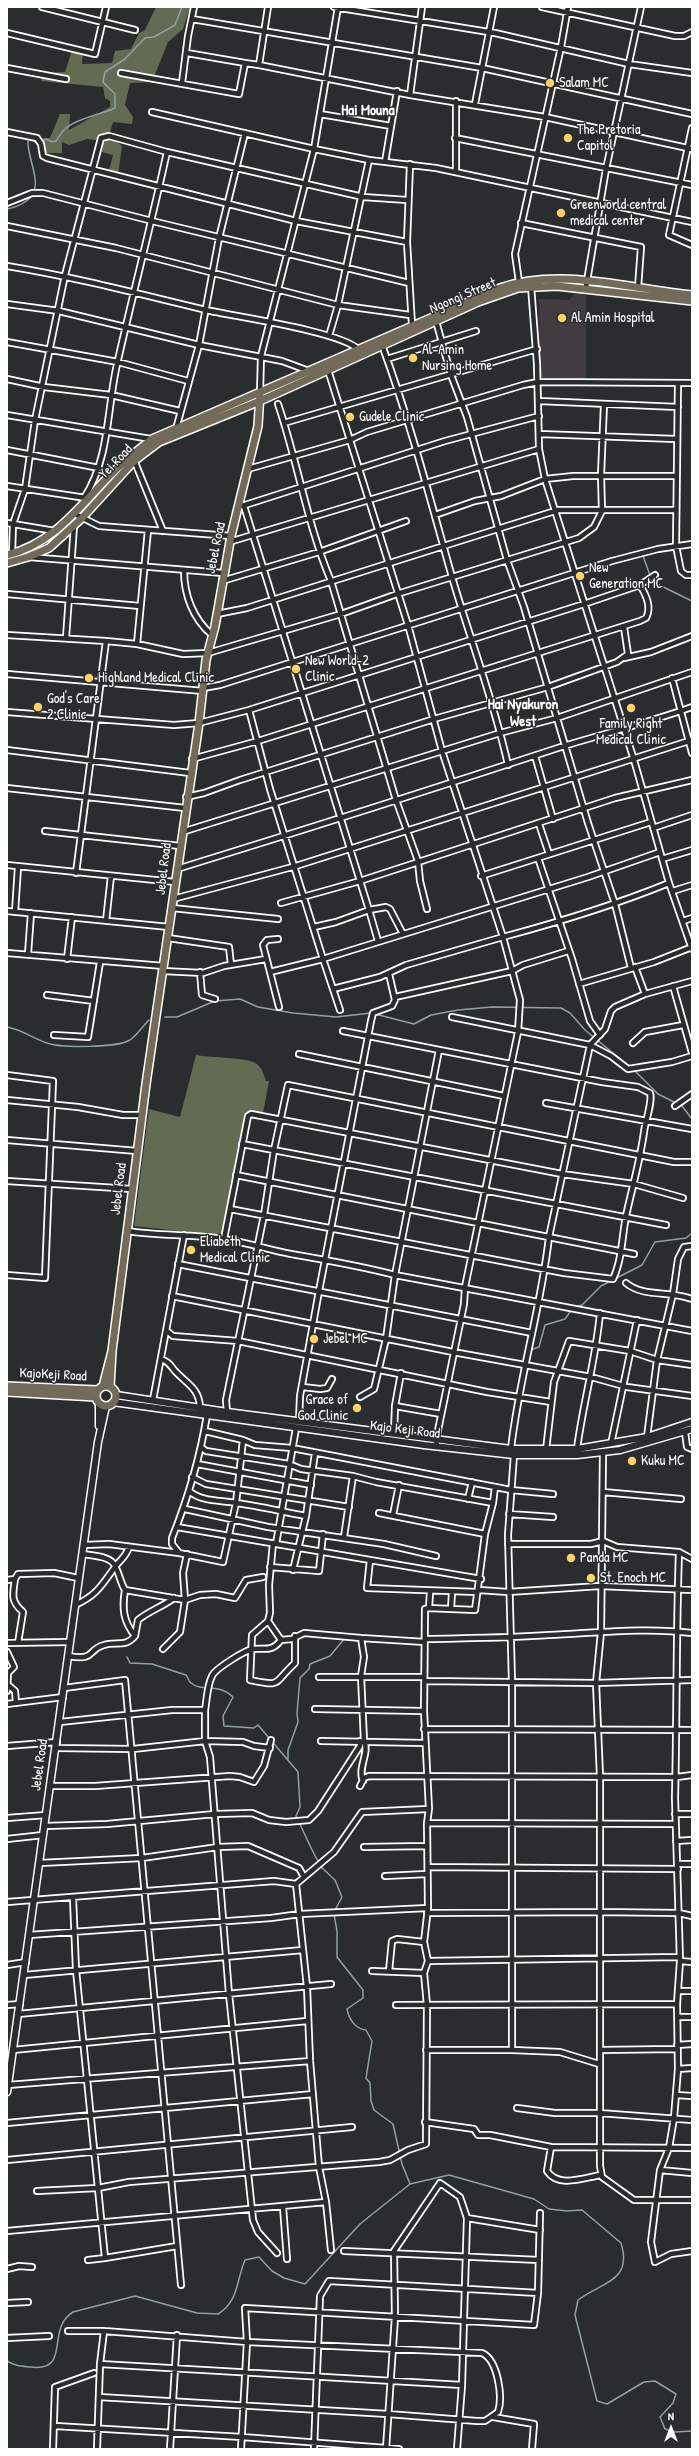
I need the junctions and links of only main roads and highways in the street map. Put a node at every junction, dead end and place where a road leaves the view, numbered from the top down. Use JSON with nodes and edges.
{"nodes":[{"id":1,"x":530,"y":284,"type":"junction"},
{"id":2,"x":639,"y":292,"type":"junction"},
{"id":3,"x":692,"y":295,"type":"edge"},
{"id":4,"x":692,"y":301,"type":"edge"},
{"id":5,"x":260,"y":393,"type":"junction"},
{"id":6,"x":260,"y":401,"type":"junction"},
{"id":7,"x":133,"y":458,"type":"junction"},
{"id":8,"x":10,"y":554,"type":"edge"},
{"id":9,"x":7,"y":562,"type":"edge"},
{"id":10,"x":7,"y":1386,"type":"edge"},
{"id":11,"x":7,"y":1392,"type":"edge"},
{"id":12,"x":102,"y":1395,"type":"junction"},
{"id":13,"x":116,"y":1395,"type":"junction"},
{"id":14,"x":113,"y":1402,"type":"junction"},
{"id":15,"x":692,"y":1422,"type":"edge"},
{"id":16,"x":692,"y":1429,"type":"edge"},
{"id":17,"x":672,"y":1433,"type":"junction"},
{"id":18,"x":436,"y":1444,"type":"junction"},
{"id":19,"x":513,"y":1452,"type":"junction"},
{"id":20,"x":9,"y":2069,"type":"edge"},
{"id":21,"x":8,"y":2085,"type":"edge"},
{"id":22,"x":7,"y":2092,"type":"edge"}],
"edges":[{"from":1,"to":2,"type":"main road","name":"Ngongi Street"},
{"from":1,"to":5,"type":"main road","name":"Ngongi Street"},
{"from":1,"to":6,"type":"main road","name":"Ngongi Street"},
{"from":2,"to":3,"type":"main road","name":"Ngongi Street"},
{"from":2,"to":4,"type":"main road","name":"Ngongi Street"},
{"from":5,"to":6,"type":"main road","name":"Jebel Road"},
{"from":5,"to":7,"type":"main road","name":"Yei Road"},
{"from":6,"to":7,"type":"main road","name":"Yei Road"},
{"from":6,"to":12,"type":"main road","name":"Jebel Road"},
{"from":7,"to":8,"type":"main road","name":"Yei Road"},
{"from":7,"to":9,"type":"main road","name":"Yei Road"},
{"from":10,"to":12,"type":"main road","name":"KajoKeji Road"},
{"from":11,"to":12,"type":"main road","name":"KajoKeji Road"},
{"from":12,"to":13,"type":"main road"},
{"from":12,"to":14,"type":"main road"},
{"from":12,"to":20,"type":"main road","name":"Jebel Road"},
{"from":13,"to":14,"type":"main road"},
{"from":13,"to":18,"type":"main road","name":"Kajo Keji Road"},
{"from":14,"to":18,"type":"main road","name":"Kajo Keji Road"},
{"from":15,"to":17,"type":"main road","name":"Kajo Keji Road"},
{"from":16,"to":17,"type":"main road","name":"Kajo Keji Road"},
{"from":17,"to":19,"type":"main road","name":"Kajo Keji Road"},
{"from":17,"to":19,"type":"main road","name":"Kajo Keji Road"},
{"from":18,"to":19,"type":"main road","name":"Kajo Keji Road"},
{"from":20,"to":21,"type":"main road","name":"Jebel Road"},
{"from":21,"to":22,"type":"main road","name":"Jebel Road"}]}
